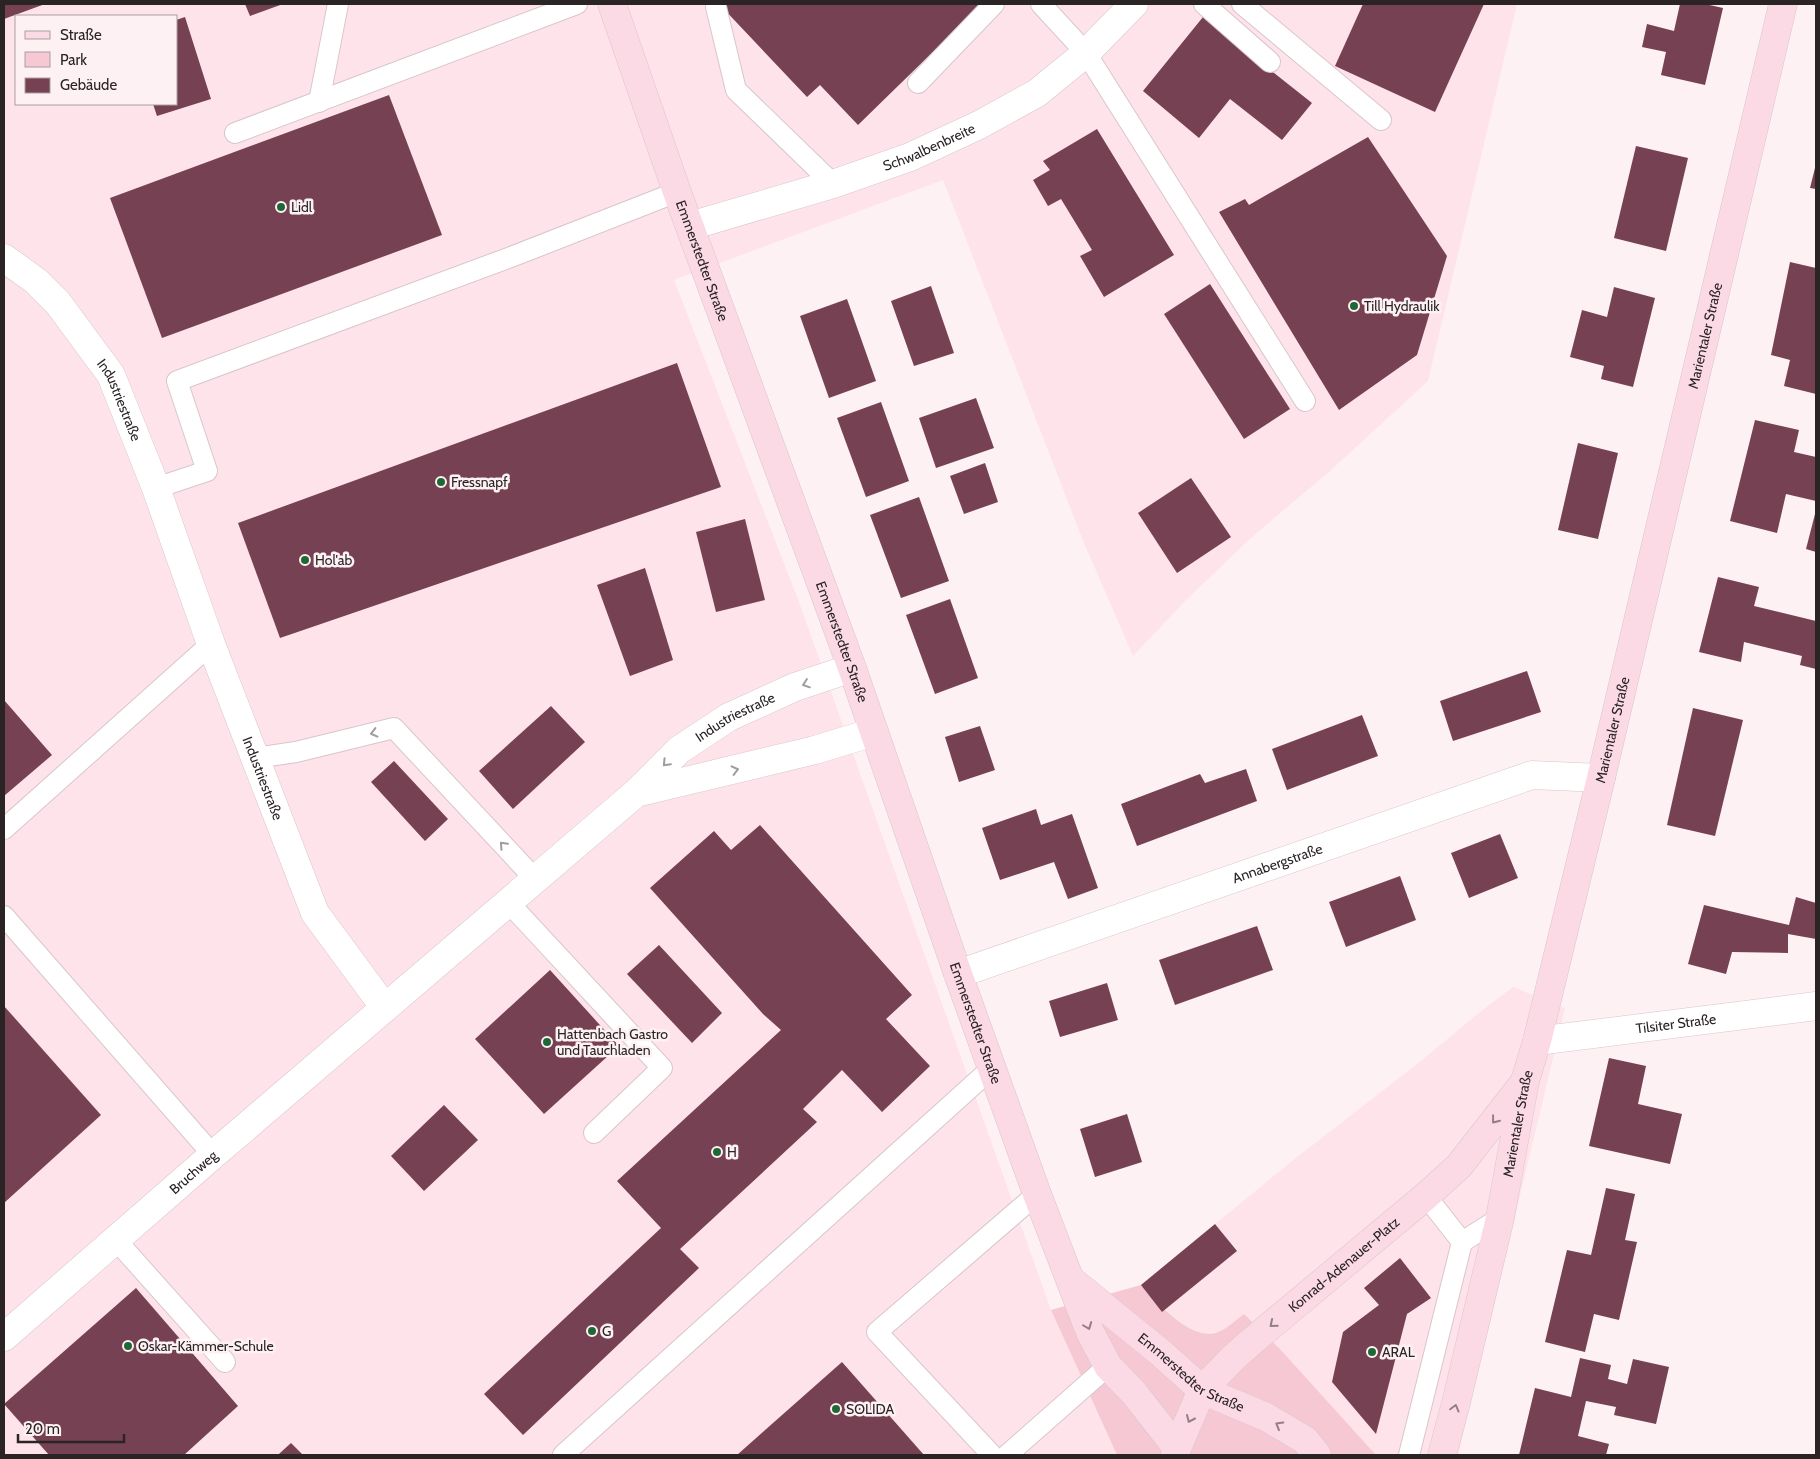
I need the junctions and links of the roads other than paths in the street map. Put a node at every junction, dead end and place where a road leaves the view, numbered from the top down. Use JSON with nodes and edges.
{"nodes":[{"id":1,"x":338,"y":4,"type":"edge"},
{"id":2,"x":576,"y":4,"type":"edge"},
{"id":3,"x":612,"y":4,"type":"edge"},
{"id":4,"x":994,"y":4,"type":"edge"},
{"id":5,"x":1041,"y":4,"type":"edge"},
{"id":6,"x":1134,"y":4,"type":"edge"},
{"id":7,"x":1204,"y":4,"type":"edge"},
{"id":8,"x":1242,"y":4,"type":"edge"},
{"id":9,"x":1783,"y":4,"type":"edge"},
{"id":10,"x":716,"y":7,"type":"dead end"},
{"id":11,"x":1086,"y":53,"type":"junction"},
{"id":12,"x":1270,"y":62,"type":"dead end"},
{"id":13,"x":918,"y":83,"type":"dead end"},
{"id":14,"x":318,"y":102,"type":"junction"},
{"id":15,"x":1380,"y":120,"type":"dead end"},
{"id":16,"x":235,"y":133,"type":"dead end"},
{"id":17,"x":833,"y":184,"type":"junction"},
{"id":18,"x":677,"y":192,"type":"junction"},
{"id":19,"x":690,"y":226,"type":"junction"},
{"id":20,"x":4,"y":258,"type":"edge"},
{"id":21,"x":1305,"y":401,"type":"dead end"},
{"id":22,"x":156,"y":488,"type":"junction"},
{"id":23,"x":211,"y":644,"type":"junction"},
{"id":24,"x":852,"y":668,"type":"junction"},
{"id":25,"x":874,"y":732,"type":"junction"},
{"id":26,"x":255,"y":758,"type":"junction"},
{"id":27,"x":1600,"y":778,"type":"junction"},
{"id":28,"x":636,"y":794,"type":"junction"},
{"id":29,"x":4,"y":829,"type":"edge"},
{"id":30,"x":536,"y":880,"type":"junction"},
{"id":31,"x":509,"y":903,"type":"junction"},
{"id":32,"x":4,"y":916,"type":"edge"},
{"id":33,"x":958,"y":974,"type":"junction"},
{"id":34,"x":1816,"y":1006,"type":"edge"},
{"id":35,"x":385,"y":1008,"type":"junction"},
{"id":36,"x":1536,"y":1041,"type":"junction"},
{"id":37,"x":993,"y":1067,"type":"junction"},
{"id":38,"x":1525,"y":1081,"type":"junction"},
{"id":39,"x":594,"y":1133,"type":"dead end"},
{"id":40,"x":213,"y":1154,"type":"junction"},
{"id":41,"x":1037,"y":1194,"type":"junction"},
{"id":42,"x":1426,"y":1196,"type":"junction"},
{"id":43,"x":1500,"y":1218,"type":"junction"},
{"id":44,"x":115,"y":1239,"type":"junction"},
{"id":45,"x":1462,"y":1242,"type":"junction"},
{"id":46,"x":1071,"y":1280,"type":"junction"},
{"id":47,"x":4,"y":1338,"type":"edge"},
{"id":48,"x":226,"y":1362,"type":"dead end"},
{"id":49,"x":1108,"y":1366,"type":"junction"},
{"id":50,"x":1202,"y":1390,"type":"junction"},
{"id":51,"x":1176,"y":1452,"type":"edge"},
{"id":52,"x":563,"y":1455,"type":"edge"},
{"id":53,"x":992,"y":1455,"type":"edge"},
{"id":54,"x":1007,"y":1455,"type":"edge"},
{"id":55,"x":1317,"y":1455,"type":"edge"},
{"id":56,"x":1409,"y":1455,"type":"edge"},
{"id":57,"x":1442,"y":1455,"type":"edge"}],
"edges":[{"from":1,"to":14,"type":"lane"},
{"from":2,"to":14,"type":"lane"},
{"from":3,"to":18,"type":"main road","name":"Emmerstedter Straße"},
{"from":4,"to":13,"type":"lane"},
{"from":5,"to":11,"type":"lane"},
{"from":6,"to":11,"type":"street","name":"Schwalbenbreite"},
{"from":7,"to":12,"type":"lane"},
{"from":8,"to":15,"type":"lane"},
{"from":9,"to":27,"type":"main road","name":"Marientaler Straße"},
{"from":10,"to":17,"type":"lane"},
{"from":11,"to":17,"type":"street","name":"Schwalbenbreite"},
{"from":11,"to":21,"type":"lane"},
{"from":14,"to":16,"type":"lane"},
{"from":17,"to":19,"type":"street","name":"Schwalbenbreite"},
{"from":18,"to":19,"type":"main road","name":"Emmerstedter Straße"},
{"from":18,"to":22,"type":"lane"},
{"from":19,"to":24,"type":"main road","name":"Emmerstedter Straße"},
{"from":20,"to":22,"type":"street","name":"Industriestraße"},
{"from":22,"to":23,"type":"street","name":"Industriestraße"},
{"from":23,"to":26,"type":"street","name":"Industriestraße"},
{"from":23,"to":29,"type":"lane"},
{"from":24,"to":25,"type":"main road","name":"Emmerstedter Straße"},
{"from":24,"to":28,"type":"street","name":"Industriestraße","one_way":true},
{"from":28,"to":25,"type":"street","name":"Industriestraße","one_way":true},
{"from":25,"to":33,"type":"main road","name":"Emmerstedter Straße"},
{"from":30,"to":26,"type":"lane","one_way":true},
{"from":26,"to":35,"type":"street","name":"Industriestraße"},
{"from":27,"to":33,"type":"street","name":"Annabergstraße"},
{"from":27,"to":36,"type":"main road","name":"Marientaler Straße"},
{"from":28,"to":30,"type":"street","name":"Industriestraße"},
{"from":30,"to":31,"type":"street","name":"Industriestraße"},
{"from":31,"to":35,"type":"street","name":"Industriestraße"},
{"from":31,"to":39,"type":"lane"},
{"from":32,"to":40,"type":"lane"},
{"from":33,"to":37,"type":"main road","name":"Emmerstedter Straße"},
{"from":34,"to":36,"type":"street","name":"Tilsiter Straße"},
{"from":35,"to":40,"type":"street","name":"Bruchweg"},
{"from":36,"to":38,"type":"main road","name":"Marientaler Straße"},
{"from":37,"to":41,"type":"main road","name":"Emmerstedter Straße"},
{"from":37,"to":52,"type":"lane"},
{"from":38,"to":42,"type":"main road","name":"Konrad-Adenauer-Platz","one_way":true},
{"from":38,"to":43,"type":"main road","name":"Marientaler Straße"},
{"from":40,"to":44,"type":"street","name":"Bruchweg"},
{"from":41,"to":46,"type":"main road","name":"Emmerstedter Straße"},
{"from":41,"to":53,"type":"lane"},
{"from":42,"to":45,"type":"lane"},
{"from":42,"to":50,"type":"main road","name":"Konrad-Adenauer-Platz","one_way":true},
{"from":43,"to":45,"type":"lane"},
{"from":57,"to":43,"type":"main road","name":"Marientaler Straße","one_way":true},
{"from":44,"to":47,"type":"street","name":"Bruchweg"},
{"from":44,"to":48,"type":"lane"},
{"from":45,"to":56,"type":"lane"},
{"from":46,"to":49,"type":"main road","name":"Emmerstedter Straße","one_way":true},
{"from":46,"to":50,"type":"main road","name":"Emmerstedter Straße"},
{"from":49,"to":51,"type":"main road","name":"Emmerstedter Straße"},
{"from":49,"to":54,"type":"lane"},
{"from":50,"to":51,"type":"main road","name":"Konrad-Adenauer-Platz","one_way":true},
{"from":55,"to":50,"type":"main road","name":"Emmerstedter Straße","one_way":true}]}
